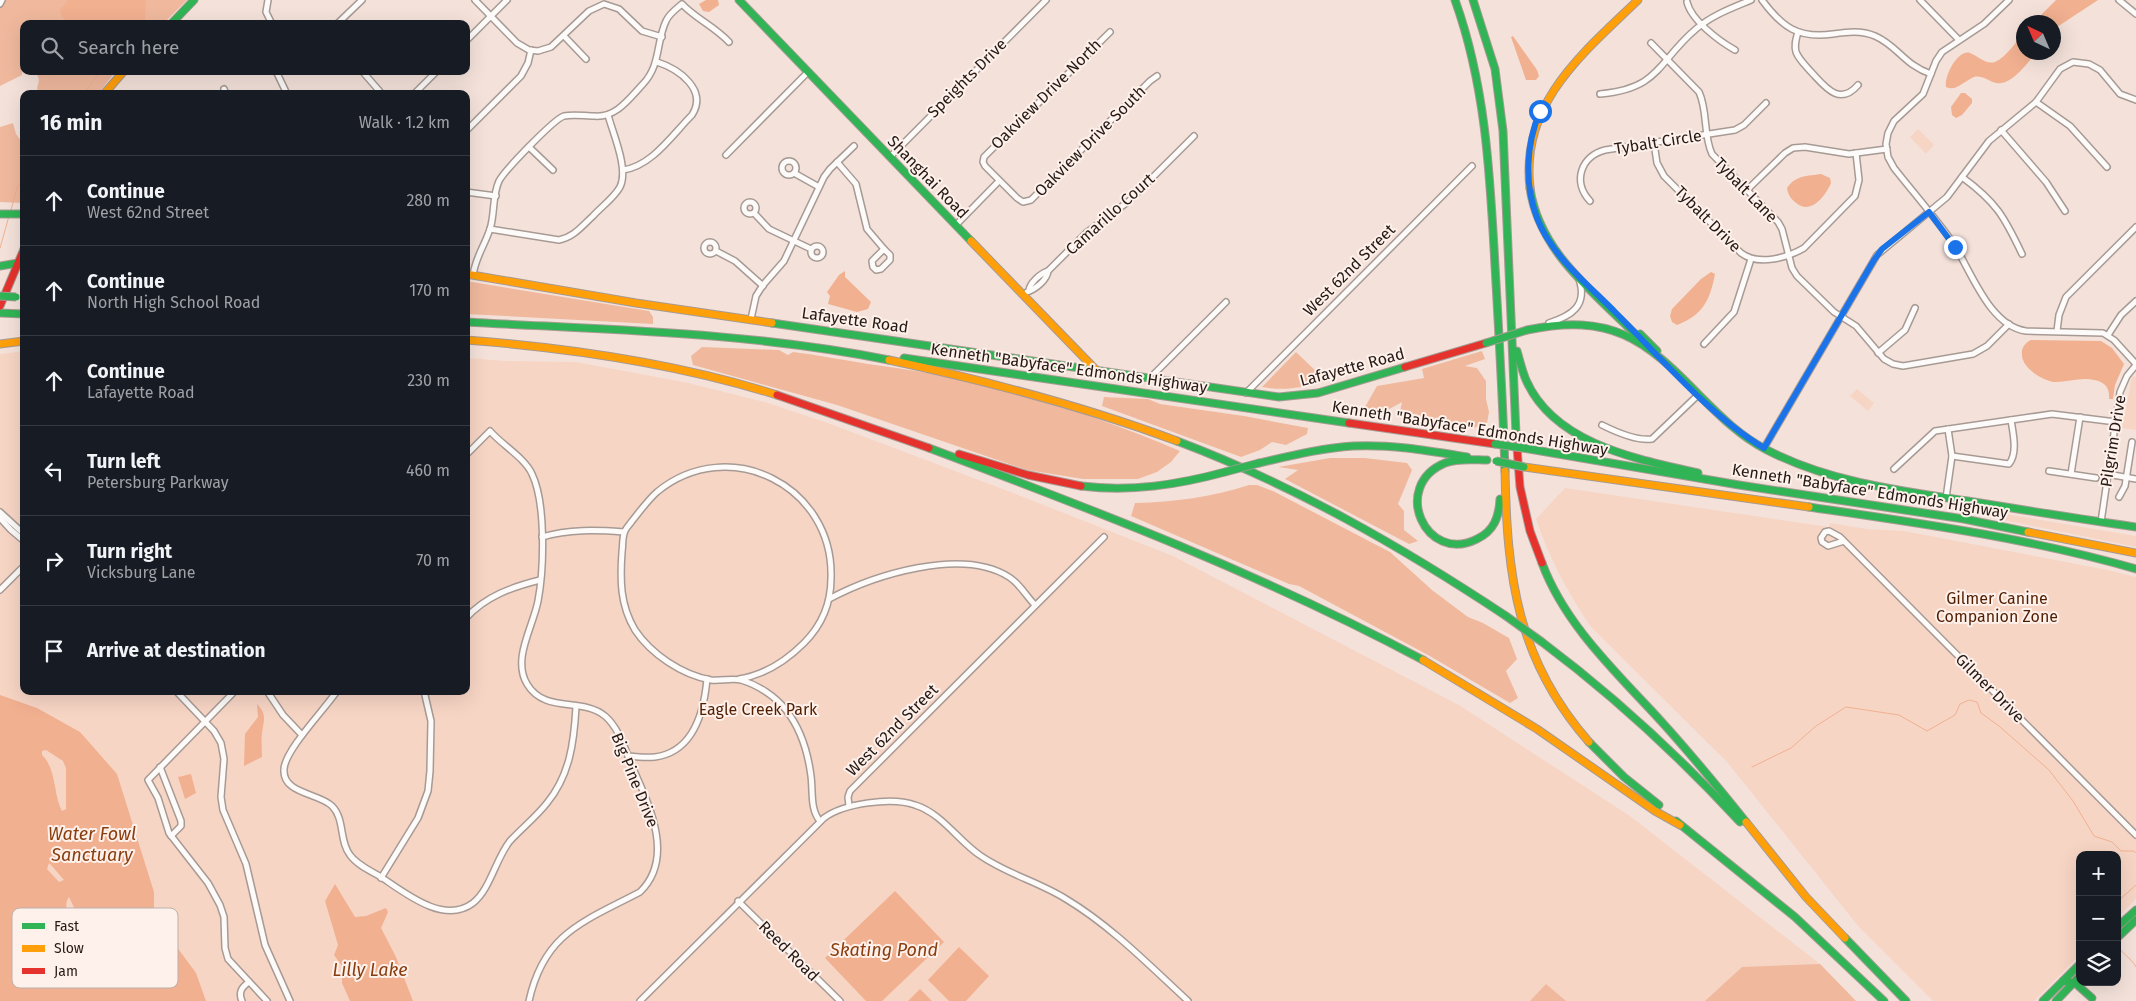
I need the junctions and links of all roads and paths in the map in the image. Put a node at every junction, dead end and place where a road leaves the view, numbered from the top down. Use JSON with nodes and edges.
{"nodes":[{"id":1,"x":2,"y":0,"type":"edge"},
{"id":2,"x":194,"y":0,"type":"edge"},
{"id":3,"x":268,"y":0,"type":"edge"},
{"id":4,"x":362,"y":0,"type":"edge"},
{"id":5,"x":475,"y":0,"type":"edge"},
{"id":6,"x":507,"y":0,"type":"edge"},
{"id":7,"x":739,"y":0,"type":"edge"},
{"id":8,"x":1046,"y":0,"type":"edge"},
{"id":9,"x":1455,"y":0,"type":"edge"},
{"id":10,"x":1473,"y":0,"type":"edge"},
{"id":11,"x":1638,"y":0,"type":"edge"},
{"id":12,"x":1751,"y":0,"type":"edge"},
{"id":13,"x":1762,"y":0,"type":"edge"},
{"id":14,"x":1920,"y":0,"type":"edge"},
{"id":15,"x":2009,"y":0,"type":"edge"},
{"id":16,"x":2119,"y":0,"type":"edge"},
{"id":17,"x":604,"y":2,"type":"edge"},
{"id":18,"x":1687,"y":2,"type":"dead end"},
{"id":19,"x":0,"y":4,"type":"edge"},
{"id":20,"x":2136,"y":14,"type":"edge"},
{"id":21,"x":491,"y":16,"type":"junction"},
{"id":22,"x":175,"y":20,"type":"edge"},
{"id":23,"x":270,"y":20,"type":"edge"},
{"id":24,"x":340,"y":20,"type":"edge"},
{"id":25,"x":1702,"y":24,"type":"junction"},
{"id":26,"x":1110,"y":32,"type":"dead end"},
{"id":27,"x":1798,"y":32,"type":"junction"},
{"id":28,"x":564,"y":36,"type":"junction"},
{"id":29,"x":470,"y":37,"type":"edge"},
{"id":30,"x":662,"y":37,"type":"junction"},
{"id":31,"x":1959,"y":40,"type":"junction"},
{"id":32,"x":729,"y":42,"type":"dead end"},
{"id":33,"x":1652,"y":43,"type":"dead end"},
{"id":34,"x":530,"y":50,"type":"junction"},
{"id":35,"x":1735,"y":50,"type":"dead end"},
{"id":36,"x":586,"y":59,"type":"dead end"},
{"id":37,"x":1668,"y":59,"type":"junction"},
{"id":38,"x":657,"y":62,"type":"junction"},
{"id":39,"x":808,"y":72,"type":"junction"},
{"id":40,"x":1931,"y":74,"type":"junction"},
{"id":41,"x":121,"y":75,"type":"edge"},
{"id":42,"x":278,"y":75,"type":"edge"},
{"id":43,"x":365,"y":75,"type":"edge"},
{"id":44,"x":432,"y":75,"type":"edge"},
{"id":45,"x":1157,"y":76,"type":"dead end"},
{"id":46,"x":1858,"y":86,"type":"dead end"},
{"id":47,"x":107,"y":90,"type":"edge"},
{"id":48,"x":285,"y":90,"type":"edge"},
{"id":49,"x":379,"y":90,"type":"edge"},
{"id":50,"x":418,"y":90,"type":"edge"},
{"id":51,"x":1600,"y":94,"type":"dead end"},
{"id":52,"x":2136,"y":100,"type":"edge"},
{"id":53,"x":2036,"y":102,"type":"junction"},
{"id":54,"x":1766,"y":103,"type":"dead end"},
{"id":55,"x":608,"y":115,"type":"junction"},
{"id":56,"x":470,"y":127,"type":"edge"},
{"id":57,"x":2001,"y":130,"type":"junction"},
{"id":58,"x":1707,"y":135,"type":"junction"},
{"id":59,"x":1194,"y":136,"type":"dead end"},
{"id":60,"x":1654,"y":143,"type":"junction"},
{"id":61,"x":854,"y":146,"type":"dead end"},
{"id":62,"x":529,"y":147,"type":"junction"},
{"id":63,"x":1887,"y":149,"type":"junction"},
{"id":64,"x":1856,"y":153,"type":"junction"},
{"id":65,"x":726,"y":155,"type":"dead end"},
{"id":66,"x":890,"y":157,"type":"junction"},
{"id":67,"x":837,"y":162,"type":"junction"},
{"id":68,"x":1472,"y":166,"type":"dead end"},
{"id":69,"x":2107,"y":167,"type":"dead end"},
{"id":70,"x":553,"y":170,"type":"dead end"},
{"id":71,"x":623,"y":170,"type":"junction"},
{"id":72,"x":794,"y":173,"type":"dead end"},
{"id":73,"x":1962,"y":177,"type":"junction"},
{"id":74,"x":1000,"y":181,"type":"junction"},
{"id":75,"x":819,"y":187,"type":"junction"},
{"id":76,"x":1747,"y":190,"type":"junction"},
{"id":77,"x":470,"y":193,"type":"edge"},
{"id":78,"x":496,"y":196,"type":"junction"},
{"id":79,"x":1590,"y":201,"type":"dead end"},
{"id":80,"x":2065,"y":210,"type":"dead end"},
{"id":81,"x":1929,"y":212,"type":"junction"},
{"id":82,"x":754,"y":213,"type":"dead end"},
{"id":83,"x":1,"y":214,"type":"edge"},
{"id":84,"x":20,"y":214,"type":"edge"},
{"id":85,"x":956,"y":226,"type":"junction"},
{"id":86,"x":2136,"y":227,"type":"edge"},
{"id":87,"x":490,"y":229,"type":"junction"},
{"id":88,"x":794,"y":241,"type":"junction"},
{"id":89,"x":811,"y":249,"type":"dead end"},
{"id":90,"x":884,"y":249,"type":"dead end"},
{"id":91,"x":716,"y":251,"type":"dead end"},
{"id":92,"x":1788,"y":254,"type":"junction"},
{"id":93,"x":2022,"y":254,"type":"dead end"},
{"id":94,"x":1750,"y":259,"type":"junction"},
{"id":95,"x":20,"y":262,"type":"edge"},
{"id":96,"x":20,"y":264,"type":"edge"},
{"id":97,"x":0,"y":266,"type":"edge"},
{"id":98,"x":1575,"y":272,"type":"junction"},
{"id":99,"x":470,"y":275,"type":"edge"},
{"id":100,"x":762,"y":286,"type":"junction"},
{"id":101,"x":1026,"y":293,"type":"junction"},
{"id":102,"x":0,"y":296,"type":"edge"},
{"id":103,"x":20,"y":297,"type":"edge"},
{"id":104,"x":2136,"y":301,"type":"edge"},
{"id":105,"x":1226,"y":302,"type":"dead end"},
{"id":106,"x":0,"y":306,"type":"edge"},
{"id":107,"x":1915,"y":308,"type":"dead end"},
{"id":108,"x":0,"y":312,"type":"edge"},
{"id":109,"x":1512,"y":313,"type":"junction"},
{"id":110,"x":20,"y":314,"type":"edge"},
{"id":111,"x":1618,"y":315,"type":"junction"},
{"id":112,"x":1841,"y":317,"type":"junction"},
{"id":113,"x":751,"y":320,"type":"junction"},
{"id":114,"x":470,"y":322,"type":"edge"},
{"id":115,"x":2009,"y":324,"type":"junction"},
{"id":116,"x":1536,"y":328,"type":"junction"},
{"id":117,"x":2057,"y":331,"type":"junction"},
{"id":118,"x":2108,"y":335,"type":"junction"},
{"id":119,"x":470,"y":340,"type":"edge"},
{"id":120,"x":20,"y":342,"type":"edge"},
{"id":121,"x":0,"y":344,"type":"edge"},
{"id":122,"x":797,"y":344,"type":"junction"},
{"id":123,"x":1704,"y":344,"type":"dead end"},
{"id":124,"x":1499,"y":345,"type":"junction"},
{"id":125,"x":1652,"y":351,"type":"junction"},
{"id":126,"x":1878,"y":353,"type":"junction"},
{"id":127,"x":1666,"y":364,"type":"junction"},
{"id":128,"x":2136,"y":365,"type":"edge"},
{"id":129,"x":1097,"y":371,"type":"junction"},
{"id":130,"x":1149,"y":379,"type":"junction"},
{"id":131,"x":1246,"y":393,"type":"junction"},
{"id":132,"x":1698,"y":394,"type":"junction"},
{"id":133,"x":2080,"y":417,"type":"junction"},
{"id":134,"x":2011,"y":420,"type":"junction"},
{"id":135,"x":2116,"y":422,"type":"junction"},
{"id":136,"x":1602,"y":425,"type":"dead end"},
{"id":137,"x":1948,"y":429,"type":"junction"},
{"id":138,"x":897,"y":435,"type":"junction"},
{"id":139,"x":2132,"y":442,"type":"dead end"},
{"id":140,"x":1764,"y":448,"type":"junction"},
{"id":141,"x":470,"y":451,"type":"edge"},
{"id":142,"x":1952,"y":456,"type":"junction"},
{"id":143,"x":1487,"y":460,"type":"junction"},
{"id":144,"x":1894,"y":469,"type":"dead end"},
{"id":145,"x":2049,"y":471,"type":"dead end"},
{"id":146,"x":2072,"y":474,"type":"junction"},
{"id":147,"x":2107,"y":474,"type":"junction"},
{"id":148,"x":2126,"y":477,"type":"junction"},
{"id":149,"x":2096,"y":478,"type":"dead end"},
{"id":150,"x":2136,"y":478,"type":"edge"},
{"id":151,"x":1770,"y":488,"type":"junction"},
{"id":152,"x":2119,"y":497,"type":"dead end"},
{"id":153,"x":1946,"y":498,"type":"junction"},
{"id":154,"x":0,"y":512,"type":"edge"},
{"id":155,"x":0,"y":518,"type":"edge"},
{"id":156,"x":2101,"y":522,"type":"junction"},
{"id":157,"x":2136,"y":527,"type":"edge"},
{"id":158,"x":20,"y":530,"type":"edge"},
{"id":159,"x":624,"y":532,"type":"junction"},
{"id":160,"x":1104,"y":536,"type":"dead end"},
{"id":161,"x":20,"y":537,"type":"edge"},
{"id":162,"x":542,"y":537,"type":"junction"},
{"id":163,"x":1844,"y":541,"type":"dead end"},
{"id":164,"x":2136,"y":553,"type":"edge"},
{"id":165,"x":2136,"y":569,"type":"edge"},
{"id":166,"x":20,"y":570,"type":"edge"},
{"id":167,"x":540,"y":580,"type":"junction"},
{"id":168,"x":0,"y":590,"type":"edge"},
{"id":169,"x":829,"y":599,"type":"junction"},
{"id":170,"x":1035,"y":605,"type":"junction"},
{"id":171,"x":470,"y":614,"type":"edge"},
{"id":172,"x":707,"y":679,"type":"junction"},
{"id":173,"x":739,"y":679,"type":"junction"},
{"id":174,"x":180,"y":695,"type":"edge"},
{"id":175,"x":231,"y":695,"type":"edge"},
{"id":176,"x":270,"y":695,"type":"edge"},
{"id":177,"x":334,"y":695,"type":"edge"},
{"id":178,"x":425,"y":695,"type":"edge"},
{"id":179,"x":576,"y":707,"type":"junction"},
{"id":180,"x":206,"y":722,"type":"junction"},
{"id":181,"x":302,"y":735,"type":"junction"},
{"id":182,"x":628,"y":756,"type":"junction"},
{"id":183,"x":160,"y":767,"type":"junction"},
{"id":184,"x":849,"y":806,"type":"junction"},
{"id":185,"x":820,"y":821,"type":"junction"},
{"id":186,"x":1680,"y":825,"type":"junction"},
{"id":187,"x":2136,"y":835,"type":"edge"},
{"id":188,"x":171,"y":836,"type":"junction"},
{"id":189,"x":381,"y":878,"type":"junction"},
{"id":190,"x":1790,"y":878,"type":"junction"},
{"id":191,"x":738,"y":901,"type":"junction"},
{"id":192,"x":2136,"y":910,"type":"edge"},
{"id":193,"x":2136,"y":920,"type":"edge"},
{"id":194,"x":2121,"y":923,"type":"edge"},
{"id":195,"x":2121,"y":934,"type":"edge"},
{"id":196,"x":2076,"y":968,"type":"edge"},
{"id":197,"x":2076,"y":979,"type":"edge"},
{"id":198,"x":2076,"y":980,"type":"edge"},
{"id":199,"x":2063,"y":981,"type":"junction"},
{"id":200,"x":249,"y":982,"type":"junction"},
{"id":201,"x":2083,"y":986,"type":"edge"},
{"id":202,"x":2086,"y":986,"type":"edge"},
{"id":203,"x":2094,"y":999,"type":"edge"},
{"id":204,"x":242,"y":1001,"type":"edge"},
{"id":205,"x":267,"y":1001,"type":"edge"},
{"id":206,"x":290,"y":1001,"type":"edge"},
{"id":207,"x":529,"y":1001,"type":"edge"},
{"id":208,"x":640,"y":1001,"type":"edge"},
{"id":209,"x":840,"y":1001,"type":"edge"},
{"id":210,"x":1188,"y":1001,"type":"edge"},
{"id":211,"x":1884,"y":1001,"type":"edge"},
{"id":212,"x":1906,"y":1001,"type":"edge"},
{"id":213,"x":2044,"y":1001,"type":"edge"},
{"id":214,"x":2056,"y":1001,"type":"edge"}],
"edges":[{"from":1,"to":19,"type":"street"},
{"from":2,"to":22,"type":"main road"},
{"from":3,"to":23,"type":"street"},
{"from":4,"to":24,"type":"street"},
{"from":5,"to":21,"type":"street"},
{"from":6,"to":21,"type":"street"},
{"from":7,"to":39,"type":"main road","name":"Shanghai Road"},
{"from":8,"to":66,"type":"street","name":"Speights Drive"},
{"from":9,"to":124,"type":"main road"},
{"from":10,"to":109,"type":"main road"},
{"from":11,"to":98,"type":"main road"},
{"from":12,"to":25,"type":"street"},
{"from":13,"to":27,"type":"street"},
{"from":14,"to":31,"type":"street"},
{"from":15,"to":31,"type":"street"},
{"from":16,"to":20,"type":"street"},
{"from":17,"to":28,"type":"street"},
{"from":17,"to":30,"type":"street"},
{"from":18,"to":25,"type":"street"},
{"from":21,"to":29,"type":"street"},
{"from":21,"to":34,"type":"street"},
{"from":25,"to":35,"type":"street"},
{"from":25,"to":37,"type":"street"},
{"from":26,"to":74,"type":"street","name":"Oakview Drive North"},
{"from":27,"to":40,"type":"street"},
{"from":27,"to":46,"type":"street"},
{"from":28,"to":34,"type":"street"},
{"from":28,"to":36,"type":"street"},
{"from":30,"to":32,"type":"street"},
{"from":30,"to":38,"type":"street"},
{"from":31,"to":40,"type":"street"},
{"from":33,"to":37,"type":"street","name":"Tybalt Lane"},
{"from":34,"to":56,"type":"street"},
{"from":37,"to":51,"type":"street"},
{"from":37,"to":58,"type":"street","name":"Tybalt Lane"},
{"from":38,"to":55,"type":"street"},
{"from":38,"to":71,"type":"street"},
{"from":39,"to":65,"type":"street"},
{"from":39,"to":66,"type":"main road","name":"Shanghai Road"},
{"from":40,"to":63,"type":"street"},
{"from":41,"to":47,"type":"main road"},
{"from":42,"to":48,"type":"street"},
{"from":43,"to":49,"type":"street"},
{"from":44,"to":50,"type":"street"},
{"from":45,"to":74,"type":"street","name":"Oakview Drive South"},
{"from":52,"to":53,"type":"street"},
{"from":53,"to":57,"type":"street"},
{"from":53,"to":69,"type":"street"},
{"from":54,"to":58,"type":"street","name":"Tybalt Circle"},
{"from":55,"to":62,"type":"street"},
{"from":55,"to":71,"type":"street"},
{"from":57,"to":73,"type":"street"},
{"from":57,"to":80,"type":"street"},
{"from":58,"to":60,"type":"street","name":"Tybalt Circle"},
{"from":58,"to":76,"type":"street","name":"Tybalt Lane"},
{"from":59,"to":101,"type":"street","name":"Camarillo Court"},
{"from":60,"to":79,"type":"street","name":"Tybalt Circle"},
{"from":60,"to":94,"type":"street","name":"Tybalt Drive"},
{"from":61,"to":67,"type":"street"},
{"from":62,"to":70,"type":"street"},
{"from":62,"to":78,"type":"street"},
{"from":63,"to":64,"type":"street"},
{"from":63,"to":81,"type":"street"},
{"from":64,"to":76,"type":"street"},
{"from":64,"to":92,"type":"street","name":"Tybalt Drive"},
{"from":66,"to":85,"type":"main road","name":"Shanghai Road"},
{"from":67,"to":75,"type":"street"},
{"from":67,"to":90,"type":"street"},
{"from":68,"to":131,"type":"street","name":"West 62nd Street"},
{"from":71,"to":87,"type":"street"},
{"from":72,"to":75,"type":"street"},
{"from":73,"to":81,"type":"street"},
{"from":73,"to":93,"type":"street"},
{"from":74,"to":85,"type":"street"},
{"from":75,"to":88,"type":"street"},
{"from":76,"to":92,"type":"street","name":"Tybalt Lane"},
{"from":77,"to":78,"type":"street"},
{"from":78,"to":87,"type":"street"},
{"from":81,"to":112,"type":"street"},
{"from":81,"to":115,"type":"street"},
{"from":82,"to":88,"type":"street"},
{"from":83,"to":84,"type":"main road"},
{"from":85,"to":101,"type":"main road","name":"Shanghai Road"},
{"from":86,"to":117,"type":"street"},
{"from":87,"to":99,"type":"street"},
{"from":88,"to":89,"type":"street"},
{"from":88,"to":100,"type":"street"},
{"from":91,"to":100,"type":"street"},
{"from":92,"to":94,"type":"street","name":"Tybalt Drive"},
{"from":92,"to":112,"type":"street","name":"Tybalt Lane"},
{"from":94,"to":123,"type":"street"},
{"from":95,"to":97,"type":"main road"},
{"from":96,"to":106,"type":"main road"},
{"from":98,"to":111,"type":"main road"},
{"from":98,"to":116,"type":"street"},
{"from":99,"to":113,"type":"main road","name":"Lafayette Road"},
{"from":100,"to":113,"type":"street"},
{"from":101,"to":129,"type":"main road","name":"Shanghai Road"},
{"from":102,"to":103,"type":"main road","bridge":true},
{"from":104,"to":118,"type":"street"},
{"from":105,"to":130,"type":"street"},
{"from":107,"to":126,"type":"street"},
{"from":108,"to":110,"type":"main road"},
{"from":109,"to":151,"type":"main road"},
{"from":109,"to":190,"type":"main road"},
{"from":111,"to":125,"type":"main road"},
{"from":111,"to":127,"type":"main road"},
{"from":112,"to":126,"type":"street","name":"Tybalt Lane"},
{"from":112,"to":140,"type":"street"},
{"from":113,"to":129,"type":"main road","name":"Lafayette Road"},
{"from":114,"to":122,"type":"main road"},
{"from":115,"to":117,"type":"street"},
{"from":115,"to":126,"type":"street","name":"Tybalt Lane"},
{"from":116,"to":125,"type":"main road","name":"Lafayette Road"},
{"from":116,"to":131,"type":"main road","name":"Lafayette Road","bridge":true},
{"from":117,"to":118,"type":"street"},
{"from":118,"to":128,"type":"street"},
{"from":119,"to":138,"type":"main road"},
{"from":120,"to":121,"type":"main road"},
{"from":122,"to":151,"type":"main road","name":"Kenneth \"Babyface\" Edmonds Highway","bridge":true},
{"from":122,"to":190,"type":"main road","bridge":true},
{"from":124,"to":143,"type":"main road"},
{"from":124,"to":186,"type":"main road"},
{"from":125,"to":127,"type":"main road","name":"Lafayette Road"},
{"from":127,"to":132,"type":"main road","name":"Lafayette Road"},
{"from":128,"to":135,"type":"street","name":"Pilgrim Drive"},
{"from":129,"to":130,"type":"main road","name":"Lafayette Road"},
{"from":130,"to":131,"type":"main road","name":"Lafayette Road"},
{"from":132,"to":136,"type":"street"},
{"from":132,"to":140,"type":"main road","name":"Lafayette Road"},
{"from":133,"to":134,"type":"street"},
{"from":133,"to":135,"type":"street"},
{"from":133,"to":146,"type":"street"},
{"from":134,"to":137,"type":"street"},
{"from":134,"to":142,"type":"street"},
{"from":135,"to":147,"type":"street","name":"Pilgrim Drive"},
{"from":137,"to":142,"type":"street"},
{"from":137,"to":144,"type":"street"},
{"from":138,"to":143,"type":"main road","name":"Kenneth \"Babyface\" Edmonds Highway","bridge":true},
{"from":138,"to":186,"type":"main road"},
{"from":139,"to":148,"type":"street"},
{"from":140,"to":153,"type":"main road","name":"Lafayette Road"},
{"from":141,"to":162,"type":"street","name":"Big Pine Drive"},
{"from":142,"to":153,"type":"street"},
{"from":143,"to":165,"type":"main road","name":"Kenneth \"Babyface\" Edmonds Highway","bridge":true},
{"from":145,"to":146,"type":"street"},
{"from":146,"to":149,"type":"street"},
{"from":147,"to":148,"type":"street"},
{"from":147,"to":156,"type":"street","name":"Pilgrim Drive"},
{"from":148,"to":150,"type":"street"},
{"from":148,"to":152,"type":"street"},
{"from":151,"to":164,"type":"main road","name":"Kenneth \"Babyface\" Edmonds Highway"},
{"from":153,"to":156,"type":"main road","name":"Lafayette Road"},
{"from":154,"to":158,"type":"street"},
{"from":155,"to":161,"type":"street"},
{"from":156,"to":157,"type":"main road","name":"Lafayette Road"},
{"from":159,"to":162,"type":"street"},
{"from":159,"to":169,"type":"street"},
{"from":159,"to":172,"type":"street"},
{"from":160,"to":170,"type":"street","name":"West 62nd Street"},
{"from":162,"to":167,"type":"street","name":"Big Pine Drive"},
{"from":163,"to":187,"type":"street","name":"Gilmer Drive"},
{"from":166,"to":168,"type":"street"},
{"from":167,"to":171,"type":"street"},
{"from":167,"to":179,"type":"street","name":"Big Pine Drive"},
{"from":169,"to":170,"type":"street"},
{"from":169,"to":173,"type":"street"},
{"from":170,"to":184,"type":"street","name":"West 62nd Street"},
{"from":172,"to":173,"type":"street"},
{"from":172,"to":182,"type":"street"},
{"from":173,"to":185,"type":"street"},
{"from":174,"to":180,"type":"street"},
{"from":175,"to":180,"type":"street"},
{"from":176,"to":181,"type":"street"},
{"from":177,"to":181,"type":"street"},
{"from":178,"to":189,"type":"street"},
{"from":179,"to":182,"type":"street","name":"Big Pine Drive"},
{"from":179,"to":189,"type":"street"},
{"from":180,"to":183,"type":"street"},
{"from":180,"to":206,"type":"street"},
{"from":181,"to":189,"type":"street"},
{"from":182,"to":207,"type":"street","name":"Big Pine Drive"},
{"from":183,"to":188,"type":"street"},
{"from":183,"to":188,"type":"street"},
{"from":184,"to":185,"type":"street"},
{"from":184,"to":210,"type":"street"},
{"from":185,"to":191,"type":"street"},
{"from":186,"to":211,"type":"main road"},
{"from":188,"to":200,"type":"street"},
{"from":190,"to":212,"type":"main road"},
{"from":191,"to":208,"type":"street"},
{"from":191,"to":209,"type":"street","name":"Reed Road"},
{"from":192,"to":194,"type":"main road"},
{"from":193,"to":195,"type":"main road"},
{"from":196,"to":199,"type":"main road"},
{"from":197,"to":199,"type":"main road"},
{"from":198,"to":214,"type":"main road"},
{"from":199,"to":213,"type":"main road"},
{"from":200,"to":204,"type":"street"},
{"from":200,"to":205,"type":"street"},
{"from":201,"to":203,"type":"main road"},
{"from":202,"to":203,"type":"main road"}]}
